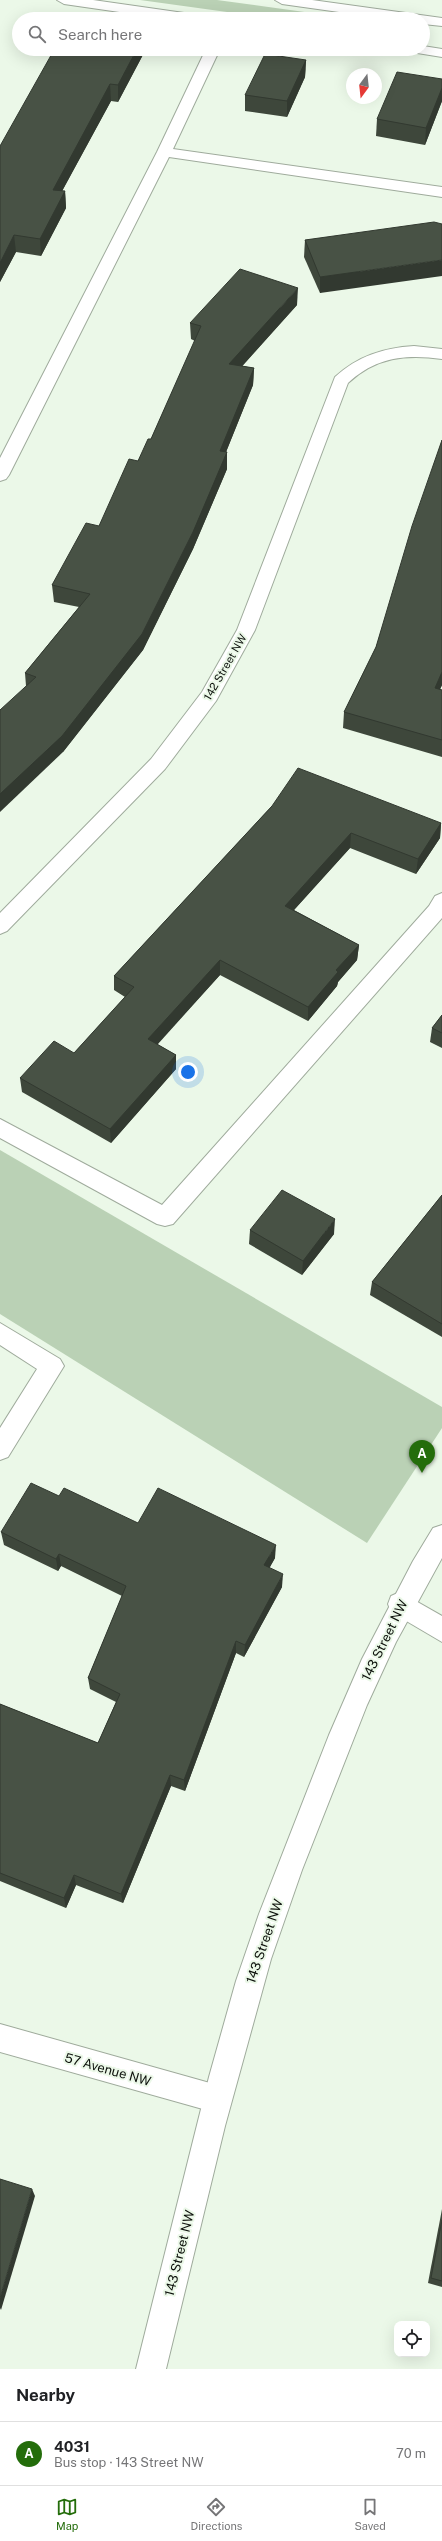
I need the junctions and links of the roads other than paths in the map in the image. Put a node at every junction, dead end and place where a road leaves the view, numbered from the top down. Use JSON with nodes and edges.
{"nodes":[{"id":1,"x":64,"y":0,"type":"edge"},
{"id":2,"x":282,"y":0,"type":"edge"},
{"id":3,"x":149,"y":12,"type":"edge"},
{"id":4,"x":369,"y":12,"type":"edge"},
{"id":5,"x":430,"y":21,"type":"edge"},
{"id":6,"x":442,"y":22,"type":"edge"},
{"id":7,"x":430,"y":51,"type":"edge"},
{"id":8,"x":442,"y":52,"type":"edge"},
{"id":9,"x":210,"y":56,"type":"edge"},
{"id":10,"x":164,"y":152,"type":"junction"},
{"id":11,"x":442,"y":192,"type":"edge"},
{"id":12,"x":442,"y":354,"type":"edge"},
{"id":13,"x":0,"y":475,"type":"edge"},
{"id":14,"x":442,"y":901,"type":"edge"},
{"id":15,"x":0,"y":926,"type":"edge"},
{"id":16,"x":0,"y":1128,"type":"edge"},
{"id":17,"x":0,"y":1333,"type":"edge"},
{"id":18,"x":0,"y":1449,"type":"edge"},
{"id":19,"x":442,"y":1536,"type":"edge"},
{"id":20,"x":400,"y":1604,"type":"junction"},
{"id":21,"x":442,"y":1630,"type":"edge"},
{"id":22,"x":0,"y":2038,"type":"edge"},
{"id":23,"x":217,"y":2099,"type":"junction"},
{"id":24,"x":151,"y":2369,"type":"edge"}],
"edges":[{"from":1,"to":3,"type":"street"},
{"from":2,"to":4,"type":"street"},
{"from":5,"to":6,"type":"street"},
{"from":7,"to":8,"type":"street"},
{"from":9,"to":10,"type":"street"},
{"from":10,"to":11,"type":"street"},
{"from":10,"to":13,"type":"street"},
{"from":12,"to":15,"type":"street","name":"142 Street NW"},
{"from":14,"to":16,"type":"street"},
{"from":17,"to":18,"type":"street"},
{"from":19,"to":20,"type":"street","name":"143 Street NW"},
{"from":20,"to":21,"type":"street"},
{"from":20,"to":23,"type":"street","name":"143 Street NW"},
{"from":22,"to":23,"type":"street","name":"57 Avenue NW"},
{"from":23,"to":24,"type":"street","name":"143 Street NW"}]}
